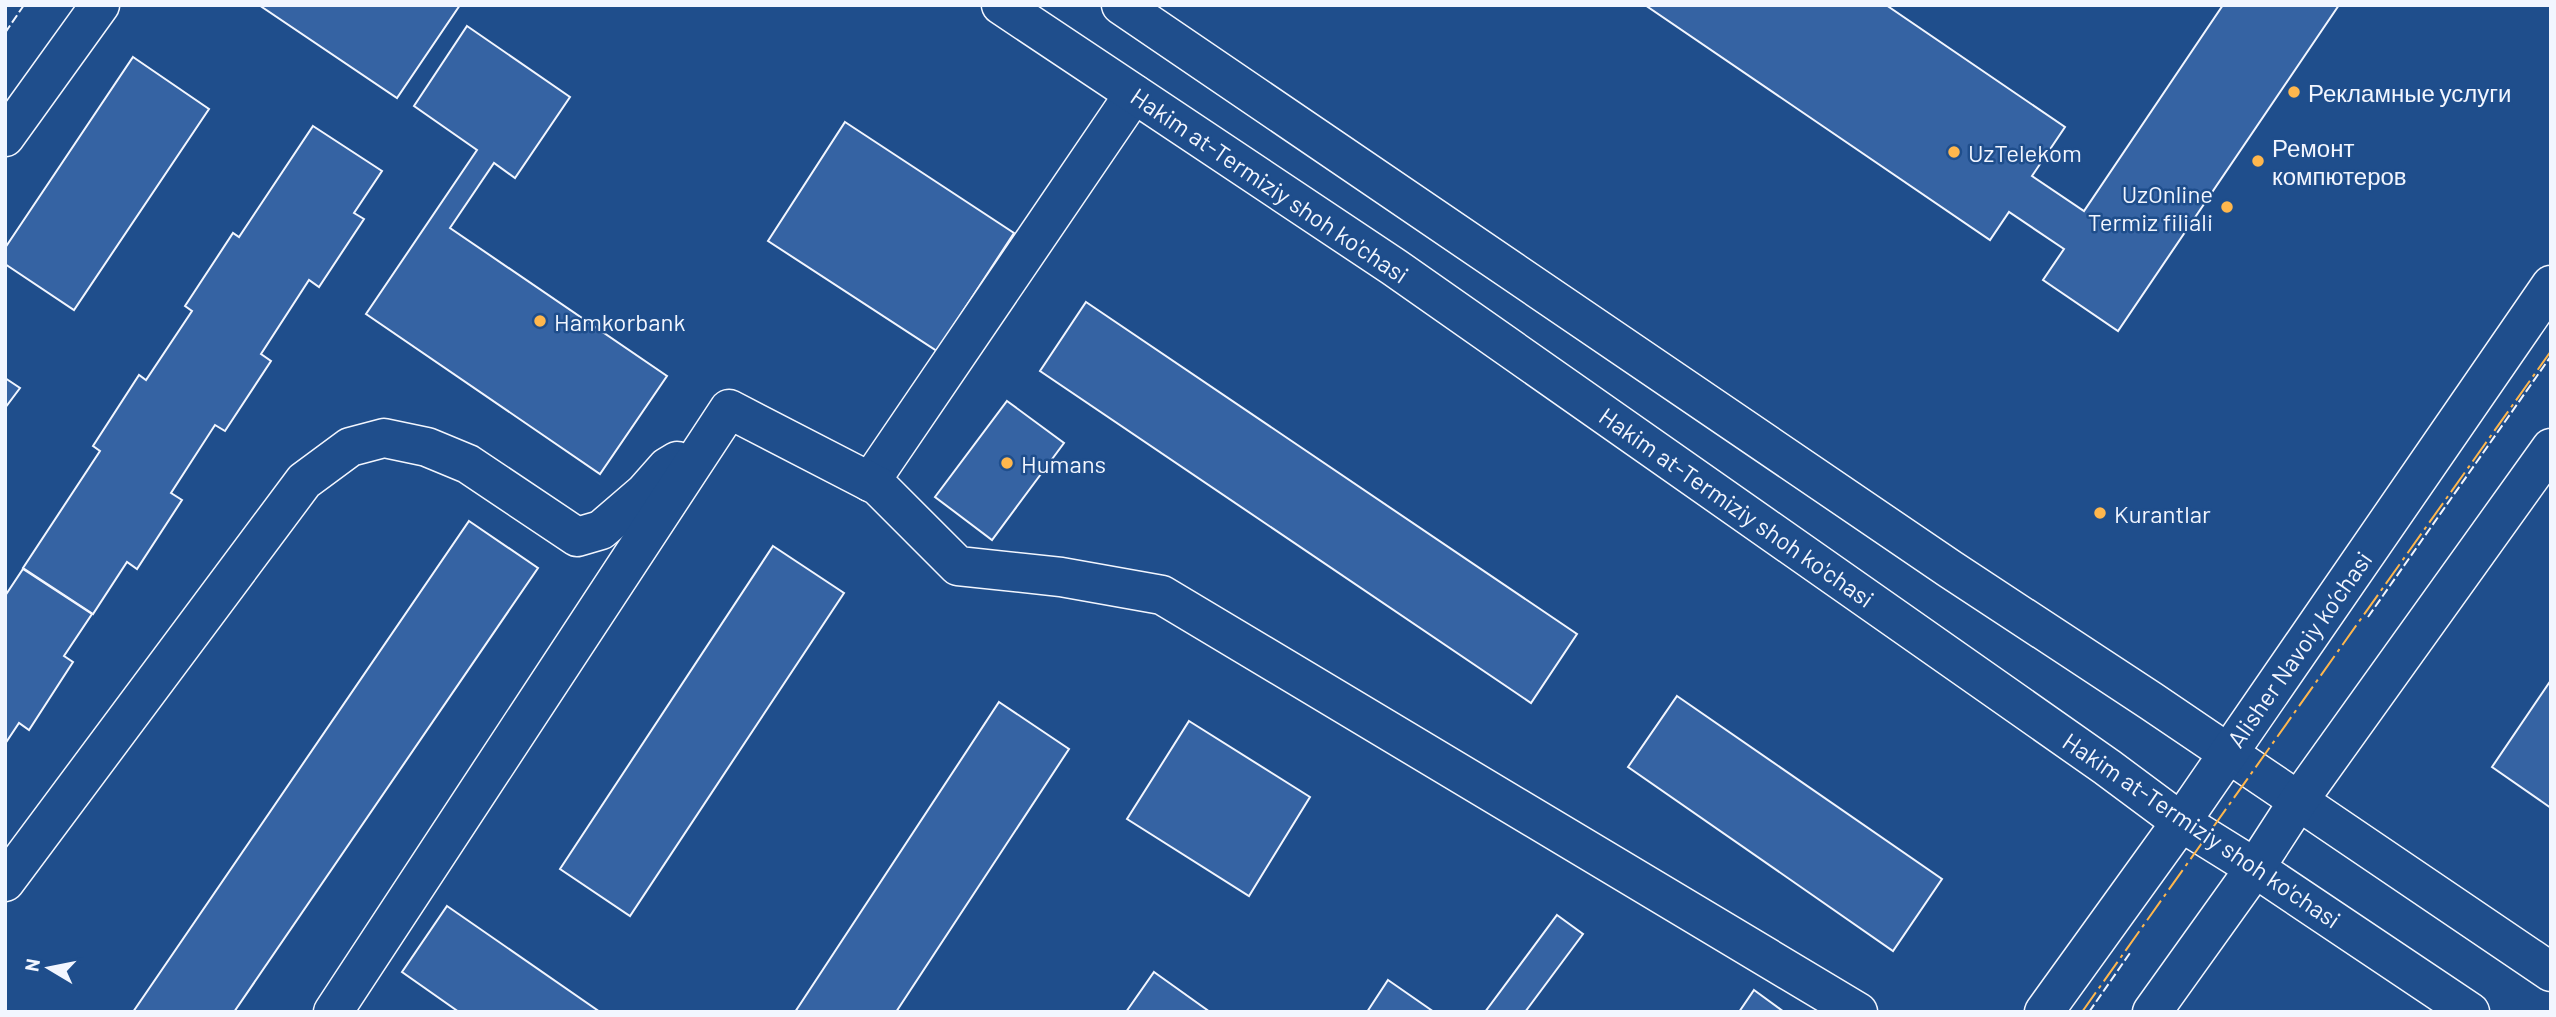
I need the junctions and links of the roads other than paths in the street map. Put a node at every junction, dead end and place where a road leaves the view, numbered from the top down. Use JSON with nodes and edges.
{"nodes":[{"id":1,"x":100,"y":5,"type":"edge"},
{"id":2,"x":1001,"y":5,"type":"edge"},
{"id":3,"x":1121,"y":5,"type":"edge"},
{"id":4,"x":1134,"y":94,"type":"junction"},
{"id":5,"x":5,"y":137,"type":"edge"},
{"id":6,"x":2551,"y":285,"type":"edge"},
{"id":7,"x":704,"y":446,"type":"junction"},
{"id":8,"x":2551,"y":448,"type":"edge"},
{"id":9,"x":870,"y":482,"type":"junction"},
{"id":10,"x":2226,"y":754,"type":"junction"},
{"id":11,"x":2299,"y":800,"type":"junction"},
{"id":12,"x":2181,"y":822,"type":"junction"},
{"id":13,"x":2255,"y":868,"type":"junction"},
{"id":14,"x":5,"y":882,"type":"edge"},
{"id":15,"x":2551,"y":972,"type":"edge"},
{"id":16,"x":346,"y":1007,"type":"edge"},
{"id":17,"x":1858,"y":1012,"type":"edge"},
{"id":18,"x":2045,"y":1012,"type":"edge"},
{"id":19,"x":2152,"y":1012,"type":"edge"},
{"id":20,"x":2470,"y":1012,"type":"edge"}],
"edges":[{"from":1,"to":5,"type":"main road"},
{"from":2,"to":4,"type":"main road","name":"Hakim at-Termiziy shoh ko'chasi"},
{"from":3,"to":10,"type":"main road"},
{"from":4,"to":9,"type":"main road"},
{"from":4,"to":12,"type":"main road","name":"Hakim at-Termiziy shoh ko'chasi"},
{"from":6,"to":10,"type":"main road","name":"Alisher Navoiy ko’chasi"},
{"from":7,"to":9,"type":"main road"},
{"from":7,"to":14,"type":"main road"},
{"from":7,"to":16,"type":"main road"},
{"from":8,"to":11,"type":"main road"},
{"from":9,"to":17,"type":"main road"},
{"from":10,"to":11,"type":"main road"},
{"from":10,"to":12,"type":"main road","name":"Alisher Navoiy ko’chasi"},
{"from":11,"to":13,"type":"main road"},
{"from":11,"to":15,"type":"main road"},
{"from":12,"to":13,"type":"main road","name":"Hakim at-Termiziy shoh ko'chasi"},
{"from":12,"to":18,"type":"main road","name":"Alisher Navoiy ko’chasi"},
{"from":13,"to":19,"type":"main road"},
{"from":13,"to":20,"type":"main road","name":"Hakim at-Termiziy shoh ko'chasi"}]}
